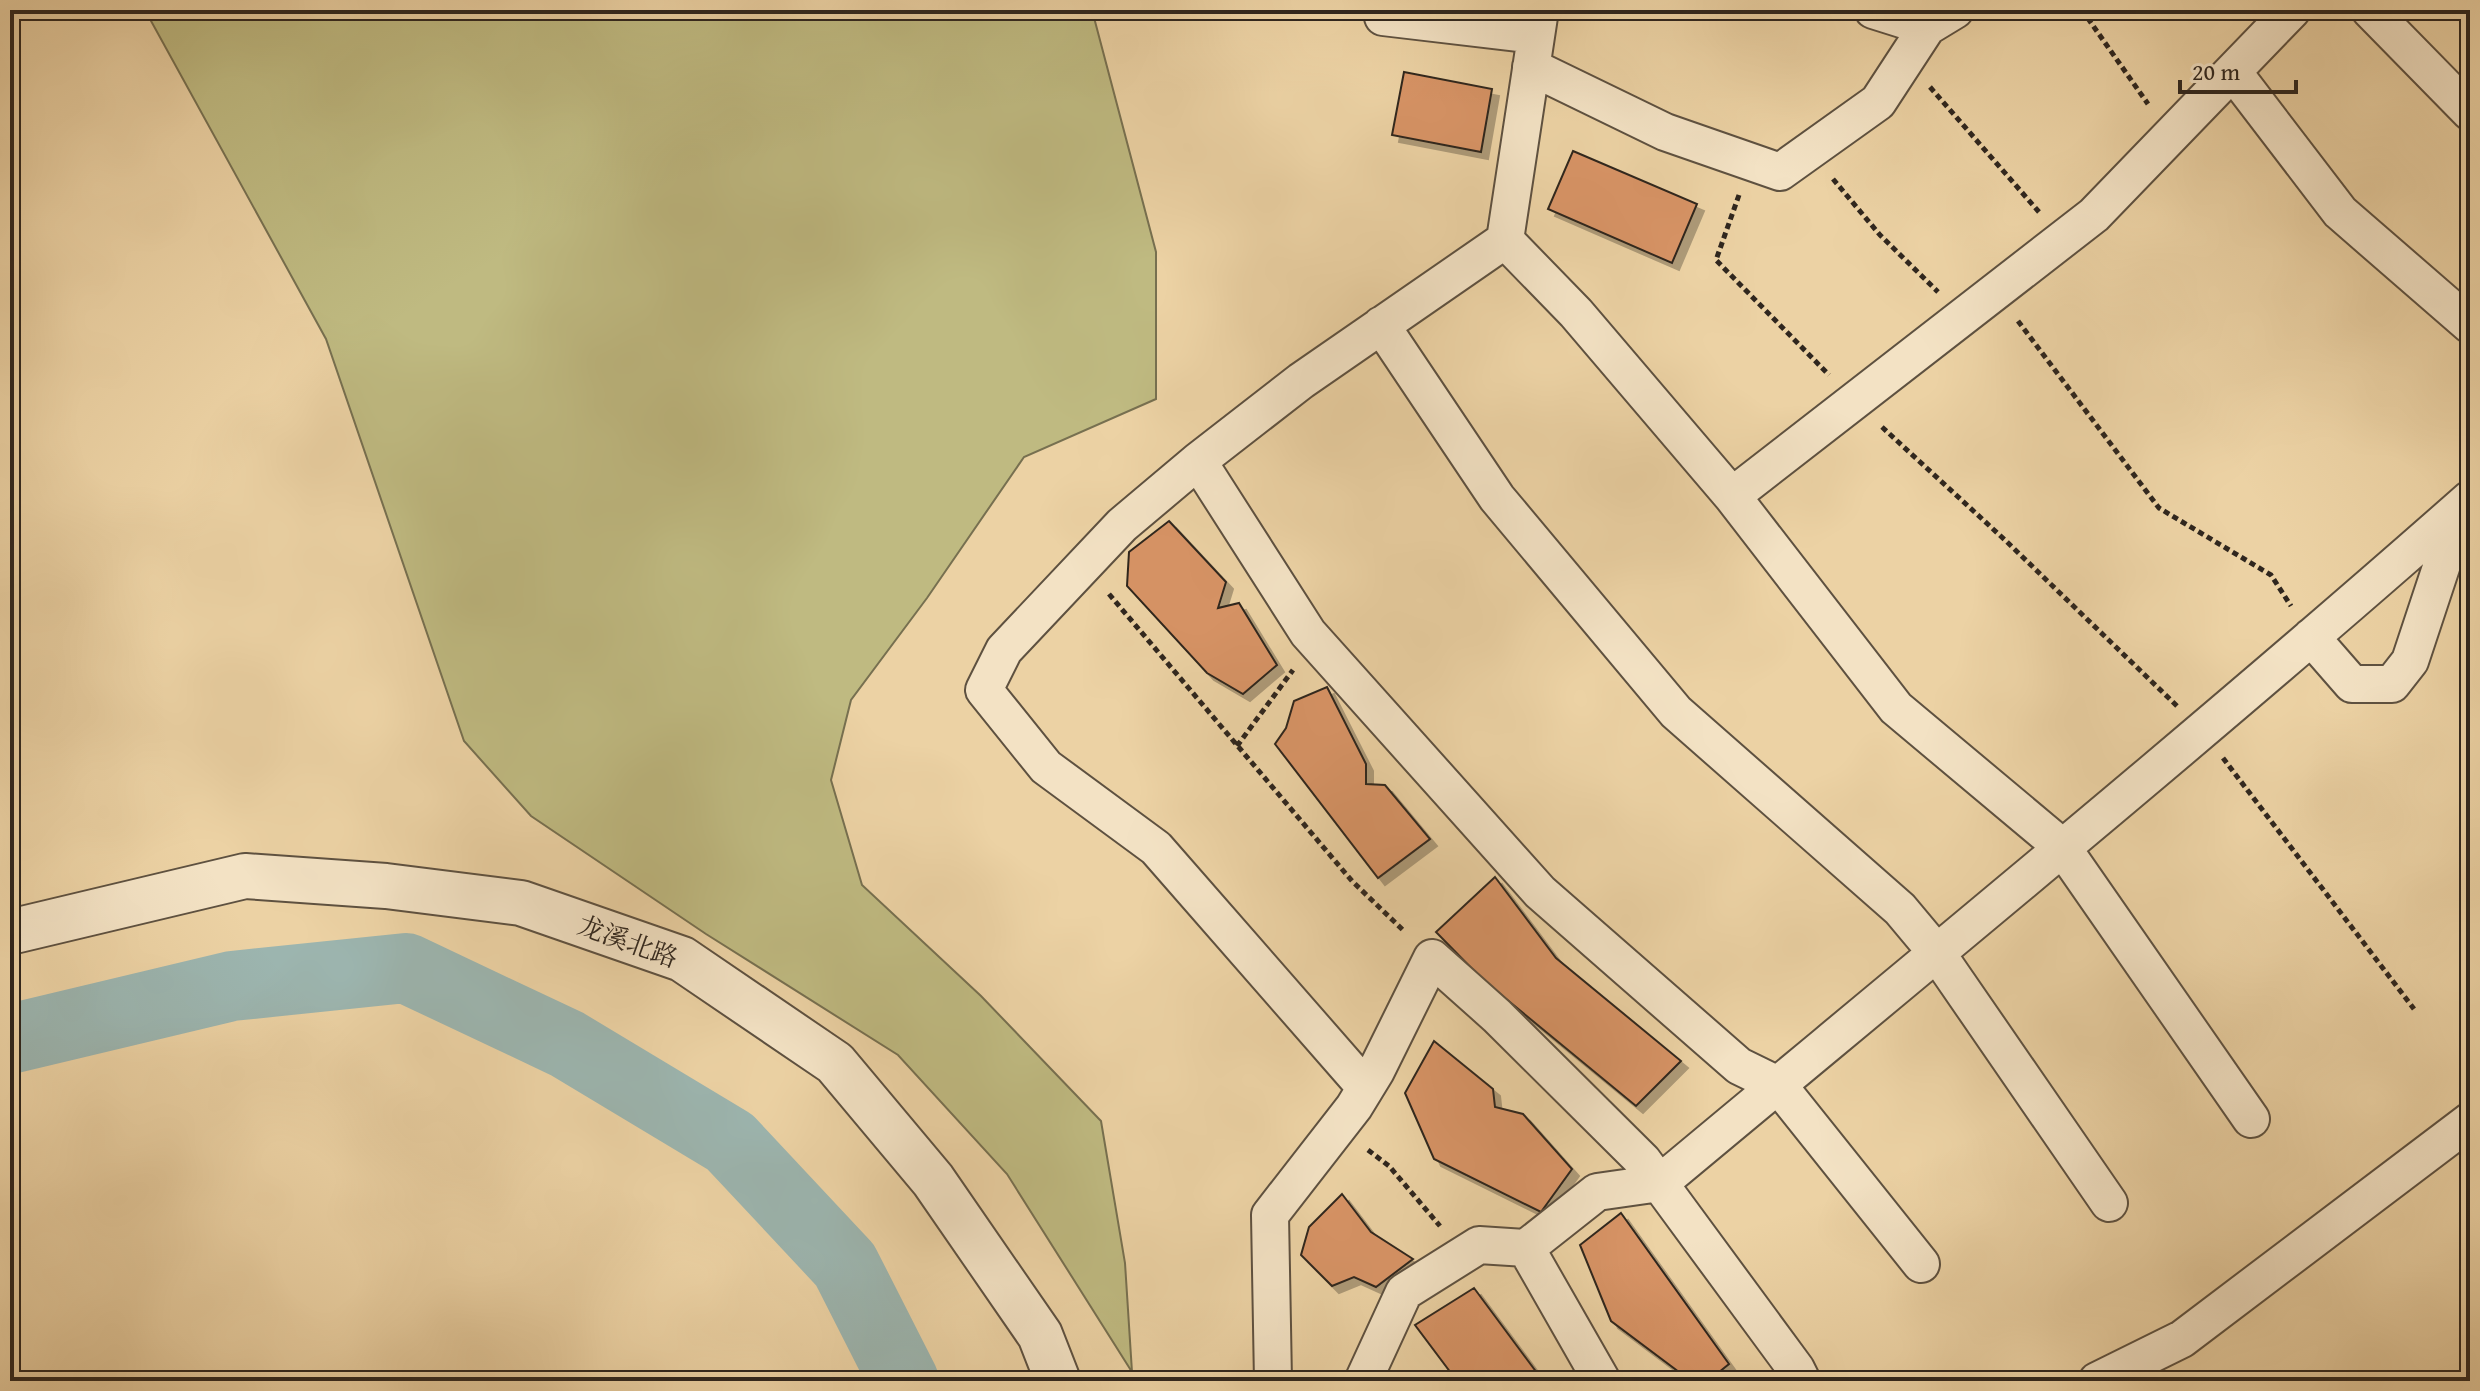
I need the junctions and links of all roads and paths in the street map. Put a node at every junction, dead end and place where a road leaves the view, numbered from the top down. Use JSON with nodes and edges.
{"nodes":[{"id":1,"x":1873,"y":10,"type":"edge"},
{"id":2,"x":2082,"y":10,"type":"edge"},
{"id":3,"x":2292,"y":10,"type":"edge"},
{"id":4,"x":2370,"y":10,"type":"edge"},
{"id":5,"x":1383,"y":17,"type":"dead end"},
{"id":6,"x":1941,"y":19,"type":"edge"},
{"id":7,"x":1536,"y":37,"type":"edge"},
{"id":8,"x":1905,"y":60,"type":"junction"},
{"id":9,"x":2233,"y":72,"type":"junction"},
{"id":10,"x":2470,"y":112,"type":"edge"},
{"id":11,"x":2171,"y":136,"type":"junction"},
{"id":12,"x":1810,"y":151,"type":"junction"},
{"id":13,"x":1750,"y":162,"type":"junction"},
{"id":14,"x":1505,"y":240,"type":"junction"},
{"id":15,"x":2063,"y":240,"type":"junction"},
{"id":16,"x":1994,"y":293,"type":"junction"},
{"id":17,"x":1963,"y":317,"type":"junction"},
{"id":18,"x":1381,"y":325,"type":"junction"},
{"id":19,"x":2470,"y":325,"type":"edge"},
{"id":20,"x":1854,"y":401,"type":"junction"},
{"id":21,"x":1198,"y":461,"type":"junction"},
{"id":22,"x":1732,"y":496,"type":"junction"},
{"id":23,"x":2465,"y":504,"type":"edge"},
{"id":24,"x":1085,"y":565,"type":"junction"},
{"id":25,"x":2311,"y":637,"type":"junction"},
{"id":26,"x":1315,"y":641,"type":"junction"},
{"id":27,"x":2202,"y":729,"type":"junction"},
{"id":28,"x":1237,"y":746,"type":"junction"},
{"id":29,"x":2062,"y":847,"type":"junction"},
{"id":30,"x":10,"y":932,"type":"edge"},
{"id":31,"x":1936,"y":952,"type":"junction"},
{"id":32,"x":1432,"y":958,"type":"junction"},
{"id":33,"x":2414,"y":1009,"type":"dead end"},
{"id":34,"x":1778,"y":1085,"type":"junction"},
{"id":35,"x":1365,"y":1087,"type":"junction"},
{"id":36,"x":2251,"y":1119,"type":"dead end"},
{"id":37,"x":2470,"y":1121,"type":"edge"},
{"id":38,"x":1338,"y":1127,"type":"junction"},
{"id":39,"x":1660,"y":1183,"type":"junction"},
{"id":40,"x":2109,"y":1203,"type":"dead end"},
{"id":41,"x":1526,"y":1248,"type":"junction"},
{"id":42,"x":1464,"y":1254,"type":"junction"},
{"id":43,"x":1921,"y":1264,"type":"dead end"},
{"id":44,"x":1058,"y":1381,"type":"edge"},
{"id":45,"x":1273,"y":1381,"type":"edge"},
{"id":46,"x":1363,"y":1381,"type":"edge"},
{"id":47,"x":1602,"y":1381,"type":"edge"},
{"id":48,"x":1802,"y":1381,"type":"edge"},
{"id":49,"x":2097,"y":1381,"type":"edge"}],
"edges":[{"from":1,"to":6,"type":"street"},
{"from":2,"to":11,"type":"path"},
{"from":3,"to":9,"type":"street"},
{"from":4,"to":10,"type":"street"},
{"from":5,"to":7,"type":"street"},
{"from":6,"to":8,"type":"street"},
{"from":7,"to":13,"type":"street"},
{"from":7,"to":14,"type":"street"},
{"from":8,"to":12,"type":"street"},
{"from":8,"to":15,"type":"path"},
{"from":9,"to":11,"type":"street"},
{"from":9,"to":19,"type":"street"},
{"from":11,"to":15,"type":"street"},
{"from":12,"to":13,"type":"street"},
{"from":12,"to":17,"type":"path"},
{"from":13,"to":20,"type":"path"},
{"from":14,"to":18,"type":"street"},
{"from":14,"to":22,"type":"street"},
{"from":15,"to":16,"type":"street"},
{"from":16,"to":17,"type":"street"},
{"from":16,"to":25,"type":"path"},
{"from":17,"to":20,"type":"street"},
{"from":18,"to":21,"type":"street"},
{"from":18,"to":31,"type":"street"},
{"from":20,"to":22,"type":"street"},
{"from":20,"to":27,"type":"path"},
{"from":21,"to":24,"type":"street"},
{"from":21,"to":26,"type":"street"},
{"from":22,"to":29,"type":"street"},
{"from":23,"to":25,"type":"street"},
{"from":23,"to":25,"type":"street"},
{"from":24,"to":28,"type":"path"},
{"from":24,"to":35,"type":"street"},
{"from":25,"to":27,"type":"street"},
{"from":26,"to":28,"type":"path"},
{"from":26,"to":34,"type":"street"},
{"from":27,"to":29,"type":"street"},
{"from":27,"to":33,"type":"path"},
{"from":28,"to":32,"type":"path"},
{"from":29,"to":31,"type":"street"},
{"from":29,"to":36,"type":"street"},
{"from":30,"to":44,"type":"street","name":"龙溪北路"},
{"from":31,"to":34,"type":"street"},
{"from":31,"to":40,"type":"street"},
{"from":32,"to":35,"type":"street"},
{"from":32,"to":39,"type":"street"},
{"from":34,"to":39,"type":"street"},
{"from":34,"to":43,"type":"street"},
{"from":35,"to":38,"type":"street"},
{"from":37,"to":49,"type":"street"},
{"from":38,"to":42,"type":"path"},
{"from":38,"to":45,"type":"street"},
{"from":39,"to":41,"type":"street"},
{"from":39,"to":48,"type":"street"},
{"from":41,"to":42,"type":"street"},
{"from":41,"to":47,"type":"street"},
{"from":42,"to":46,"type":"street"}]}
